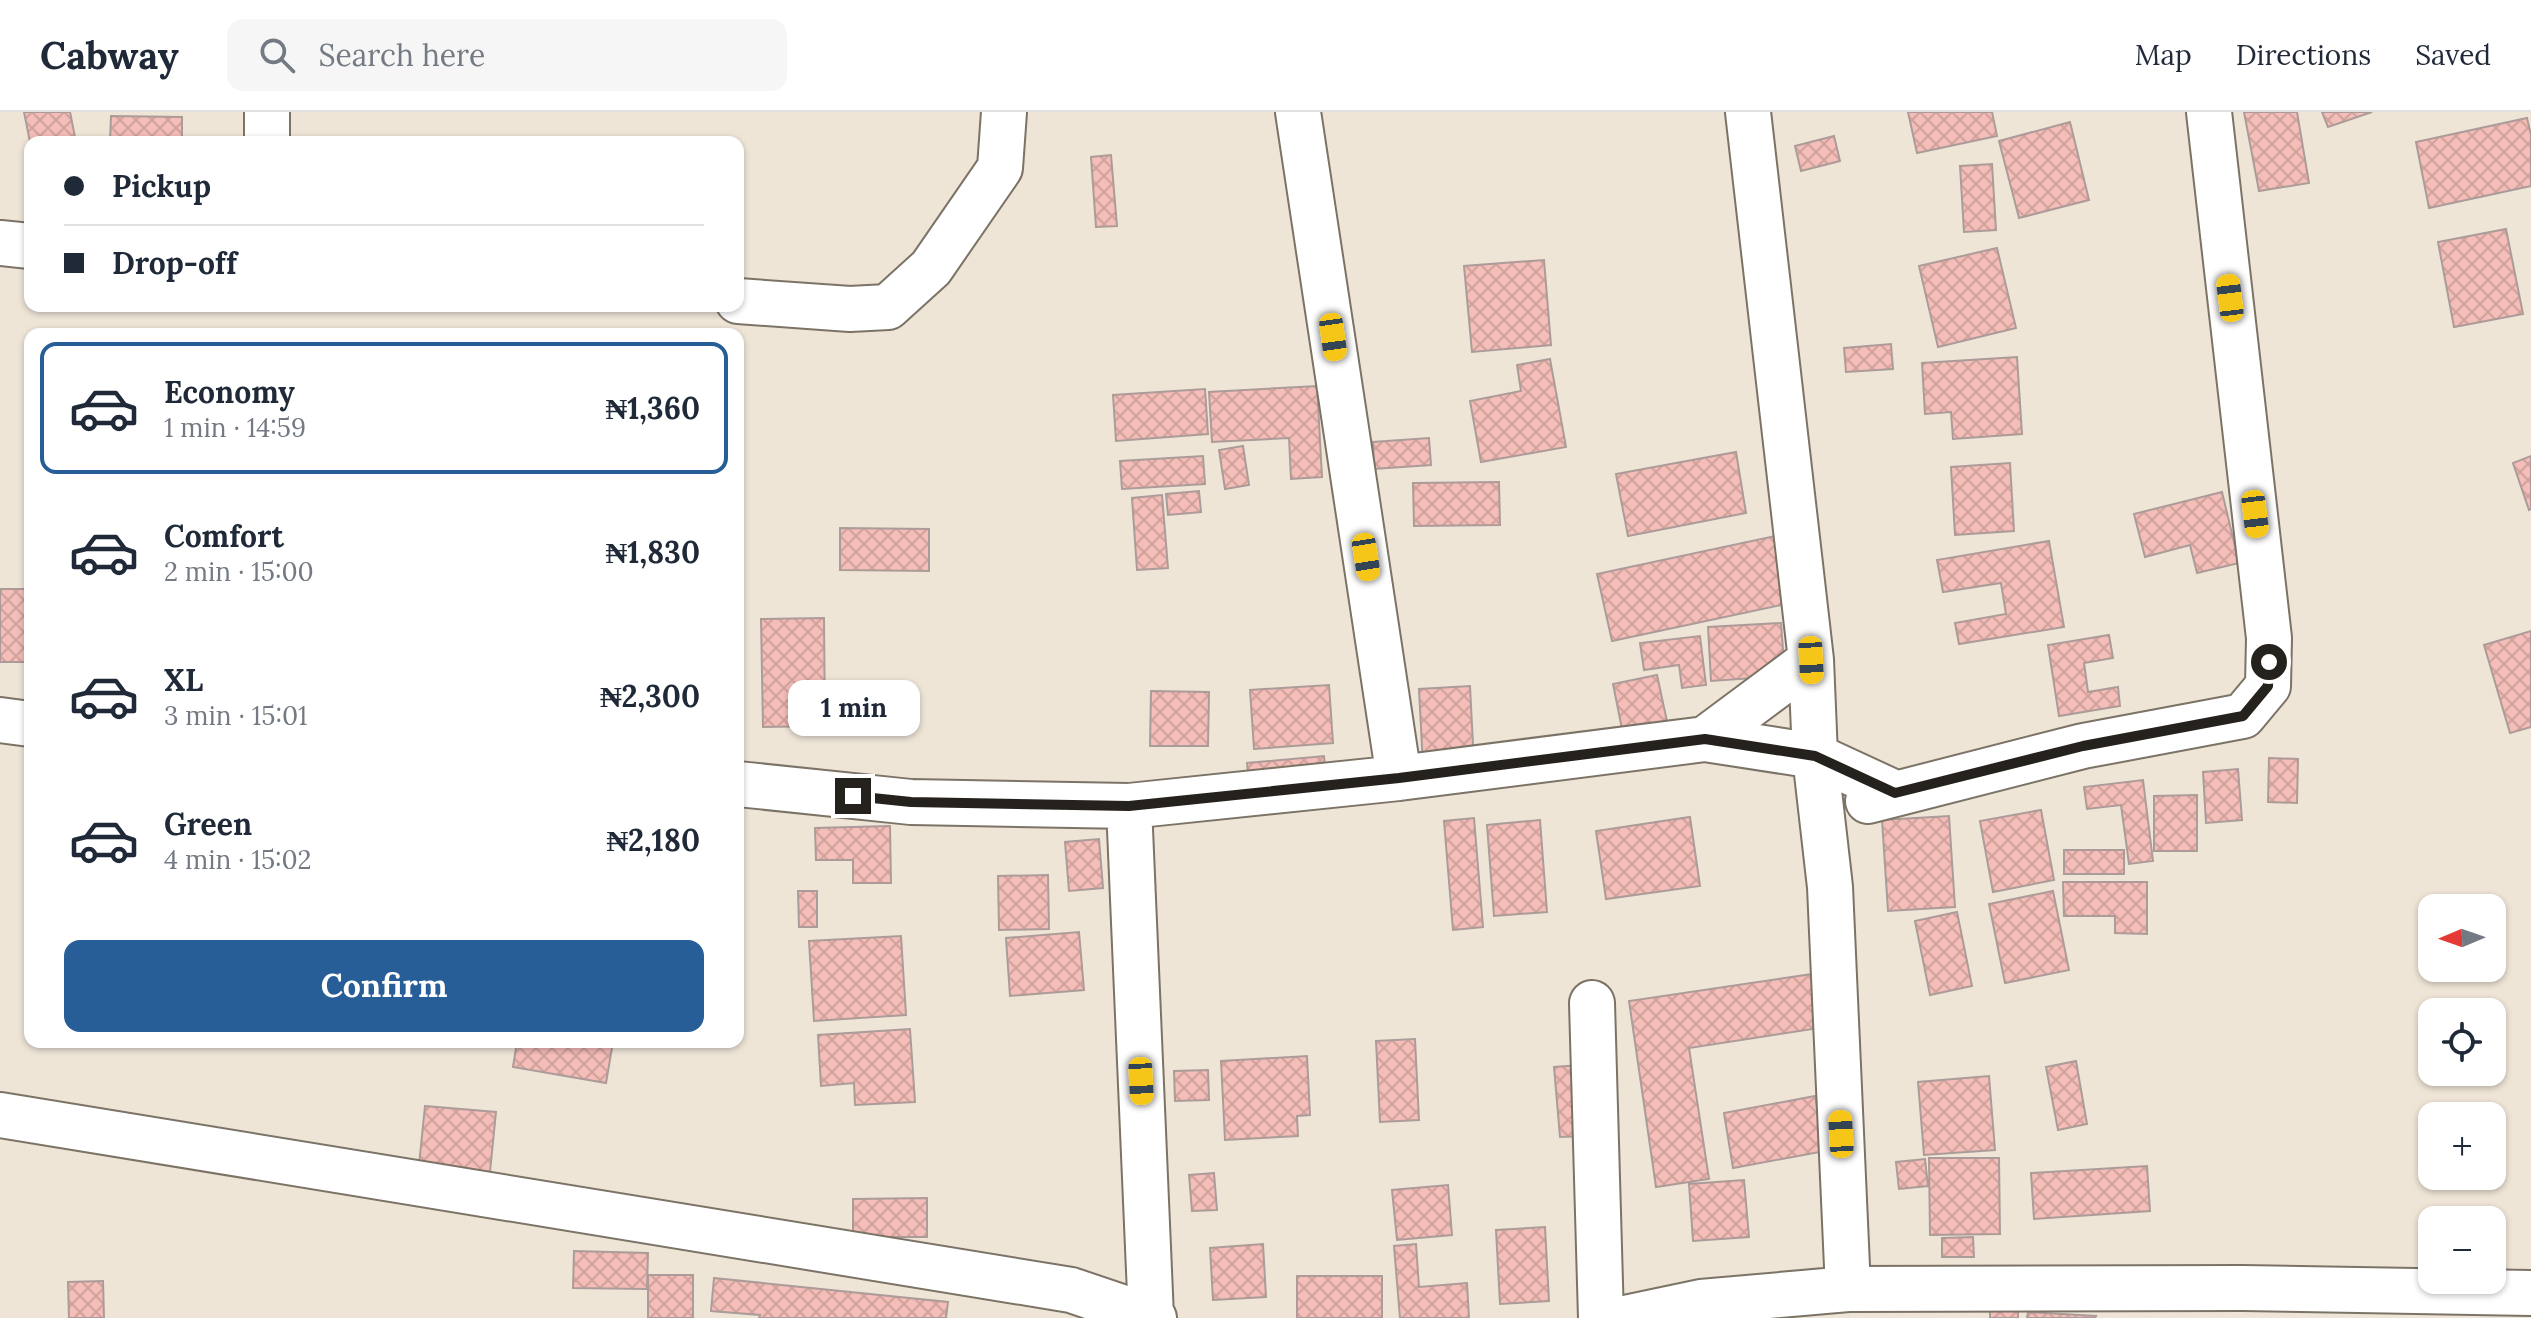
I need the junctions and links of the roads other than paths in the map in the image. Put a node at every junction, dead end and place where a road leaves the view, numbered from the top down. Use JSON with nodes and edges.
{"nodes":[{"id":1,"x":267,"y":112,"type":"edge"},
{"id":2,"x":1004,"y":112,"type":"edge"},
{"id":3,"x":1298,"y":112,"type":"edge"},
{"id":4,"x":1748,"y":112,"type":"edge"},
{"id":5,"x":2209,"y":112,"type":"edge"},
{"id":6,"x":267,"y":136,"type":"edge"},
{"id":7,"x":0,"y":243,"type":"edge"},
{"id":8,"x":24,"y":245,"type":"edge"},
{"id":9,"x":744,"y":301,"type":"edge"},
{"id":10,"x":1811,"y":660,"type":"junction"},
{"id":11,"x":0,"y":720,"type":"edge"},
{"id":12,"x":24,"y":723,"type":"edge"},
{"id":13,"x":1705,"y":739,"type":"junction"},
{"id":14,"x":1815,"y":756,"type":"junction"},
{"id":15,"x":1399,"y":778,"type":"junction"},
{"id":16,"x":744,"y":785,"type":"edge"},
{"id":17,"x":1895,"y":793,"type":"junction"},
{"id":18,"x":1129,"y":806,"type":"junction"},
{"id":19,"x":1823,"y":812,"type":"junction"},
{"id":20,"x":1592,"y":1003,"type":"dead end"},
{"id":21,"x":0,"y":1115,"type":"edge"},
{"id":22,"x":1848,"y":1289,"type":"junction"},
{"id":23,"x":2531,"y":1293,"type":"edge"},
{"id":24,"x":1958,"y":1303,"type":"edge"},
{"id":25,"x":2243,"y":1303,"type":"edge"},
{"id":26,"x":1152,"y":1318,"type":"edge"},
{"id":27,"x":1601,"y":1318,"type":"edge"},
{"id":28,"x":1625,"y":1318,"type":"edge"}],
"edges":[{"from":1,"to":6,"type":"street"},
{"from":2,"to":9,"type":"street"},
{"from":3,"to":15,"type":"street"},
{"from":4,"to":10,"type":"street"},
{"from":5,"to":17,"type":"street"},
{"from":7,"to":8,"type":"street"},
{"from":10,"to":13,"type":"street"},
{"from":10,"to":14,"type":"street"},
{"from":11,"to":12,"type":"street"},
{"from":13,"to":14,"type":"street"},
{"from":13,"to":15,"type":"street"},
{"from":14,"to":17,"type":"street"},
{"from":14,"to":19,"type":"street"},
{"from":15,"to":18,"type":"street"},
{"from":16,"to":18,"type":"street"},
{"from":17,"to":19,"type":"street"},
{"from":18,"to":26,"type":"street"},
{"from":19,"to":22,"type":"street"},
{"from":20,"to":27,"type":"street"},
{"from":21,"to":26,"type":"street"},
{"from":22,"to":24,"type":"street"},
{"from":22,"to":28,"type":"street"},
{"from":23,"to":25,"type":"street"},
{"from":24,"to":25,"type":"street"}]}
